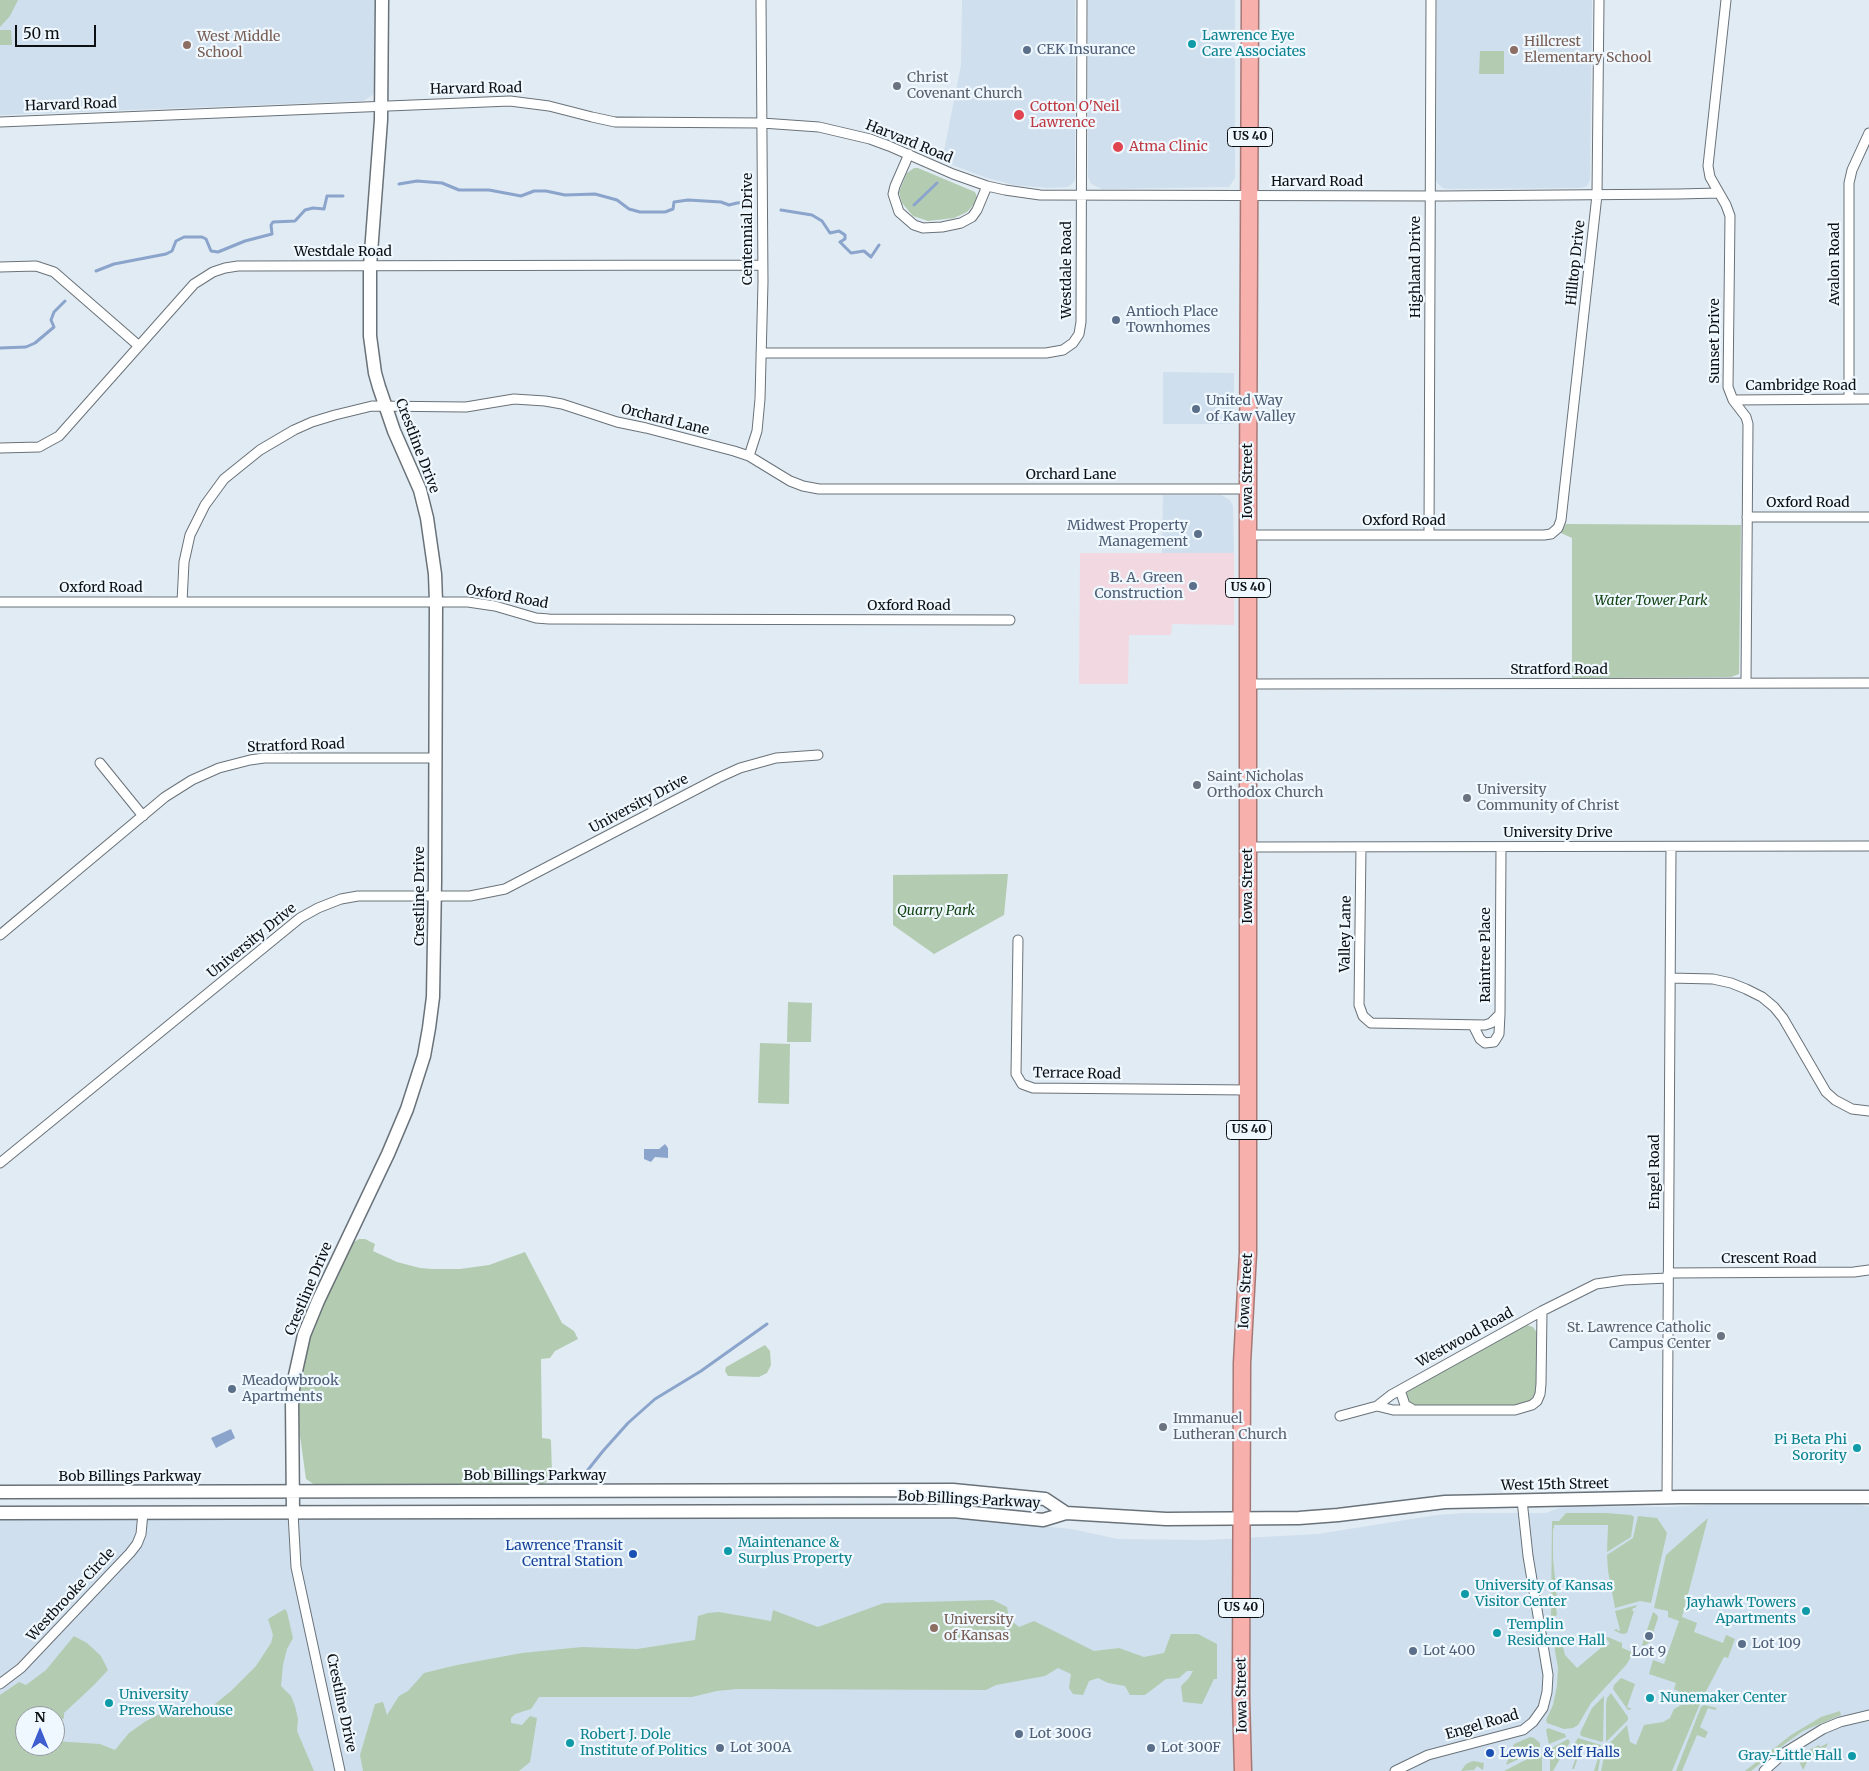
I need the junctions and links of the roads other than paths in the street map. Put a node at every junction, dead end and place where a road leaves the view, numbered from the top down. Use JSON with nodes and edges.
{"nodes":[{"id":1,"x":382,"y":0,"type":"edge"},
{"id":2,"x":761,"y":0,"type":"edge"},
{"id":3,"x":1082,"y":0,"type":"edge"},
{"id":4,"x":1250,"y":0,"type":"edge"},
{"id":5,"x":1431,"y":0,"type":"edge"},
{"id":6,"x":1600,"y":0,"type":"edge"},
{"id":7,"x":1726,"y":0,"type":"edge"},
{"id":8,"x":381,"y":106,"type":"junction"},
{"id":9,"x":0,"y":122,"type":"edge"},
{"id":10,"x":762,"y":123,"type":"junction"},
{"id":11,"x":1869,"y":133,"type":"edge"},
{"id":12,"x":908,"y":154,"type":"junction"},
{"id":13,"x":986,"y":186,"type":"junction"},
{"id":14,"x":1719,"y":192,"type":"junction"},
{"id":15,"x":1250,"y":195,"type":"junction"},
{"id":16,"x":1597,"y":195,"type":"junction"},
{"id":17,"x":1082,"y":196,"type":"junction"},
{"id":18,"x":1430,"y":196,"type":"junction"},
{"id":19,"x":370,"y":266,"type":"junction"},
{"id":20,"x":762,"y":266,"type":"junction"},
{"id":21,"x":0,"y":267,"type":"edge"},
{"id":22,"x":139,"y":346,"type":"junction"},
{"id":23,"x":761,"y":353,"type":"junction"},
{"id":24,"x":1869,"y":399,"type":"edge"},
{"id":25,"x":1733,"y":400,"type":"junction"},
{"id":26,"x":1849,"y":400,"type":"junction"},
{"id":27,"x":386,"y":406,"type":"junction"},
{"id":28,"x":0,"y":448,"type":"edge"},
{"id":29,"x":749,"y":456,"type":"junction"},
{"id":30,"x":1248,"y":488,"type":"junction"},
{"id":31,"x":1747,"y":517,"type":"junction"},
{"id":32,"x":1869,"y":517,"type":"edge"},
{"id":33,"x":1558,"y":528,"type":"joint"},
{"id":34,"x":1248,"y":535,"type":"junction"},
{"id":35,"x":1428,"y":535,"type":"junction"},
{"id":36,"x":0,"y":602,"type":"edge"},
{"id":37,"x":182,"y":602,"type":"junction"},
{"id":38,"x":436,"y":602,"type":"junction"},
{"id":39,"x":1010,"y":620,"type":"dead end"},
{"id":40,"x":1746,"y":683,"type":"junction"},
{"id":41,"x":1869,"y":683,"type":"edge"},
{"id":42,"x":1248,"y":684,"type":"junction"},
{"id":43,"x":818,"y":755,"type":"dead end"},
{"id":44,"x":435,"y":758,"type":"junction"},
{"id":45,"x":100,"y":763,"type":"dead end"},
{"id":46,"x":143,"y":816,"type":"junction"},
{"id":47,"x":1671,"y":846,"type":"junction"},
{"id":48,"x":1869,"y":846,"type":"edge"},
{"id":49,"x":1248,"y":847,"type":"junction"},
{"id":50,"x":1361,"y":847,"type":"junction"},
{"id":51,"x":1501,"y":847,"type":"junction"},
{"id":52,"x":435,"y":896,"type":"junction"},
{"id":53,"x":0,"y":935,"type":"edge"},
{"id":54,"x":1018,"y":940,"type":"dead end"},
{"id":55,"x":1670,"y":978,"type":"junction"},
{"id":56,"x":1500,"y":1014,"type":"junction"},
{"id":57,"x":1366,"y":1020,"type":"joint"},
{"id":58,"x":1473,"y":1024,"type":"junction"},
{"id":59,"x":1249,"y":1090,"type":"junction"},
{"id":60,"x":1869,"y":1111,"type":"edge"},
{"id":61,"x":0,"y":1163,"type":"edge"},
{"id":62,"x":1869,"y":1270,"type":"edge"},
{"id":63,"x":1668,"y":1275,"type":"junction"},
{"id":64,"x":1542,"y":1311,"type":"junction"},
{"id":65,"x":1400,"y":1390,"type":"junction"},
{"id":66,"x":1377,"y":1406,"type":"junction"},
{"id":67,"x":1412,"y":1409,"type":"junction"},
{"id":68,"x":1340,"y":1416,"type":"dead end"},
{"id":69,"x":0,"y":1492,"type":"edge"},
{"id":70,"x":292,"y":1492,"type":"junction"},
{"id":71,"x":1869,"y":1497,"type":"edge"},
{"id":72,"x":1668,"y":1498,"type":"junction"},
{"id":73,"x":1522,"y":1500,"type":"junction"},
{"id":74,"x":0,"y":1513,"type":"edge"},
{"id":75,"x":143,"y":1513,"type":"junction"},
{"id":76,"x":293,"y":1513,"type":"junction"},
{"id":77,"x":1066,"y":1513,"type":"junction"},
{"id":78,"x":1242,"y":1519,"type":"junction"},
{"id":79,"x":0,"y":1684,"type":"edge"},
{"id":80,"x":1869,"y":1715,"type":"edge"},
{"id":81,"x":340,"y":1771,"type":"edge"},
{"id":82,"x":1243,"y":1771,"type":"edge"},
{"id":83,"x":1395,"y":1771,"type":"edge"},
{"id":84,"x":1764,"y":1771,"type":"edge"}],
"edges":[{"from":1,"to":8,"type":"main road","name":"Crestline Drive"},
{"from":2,"to":10,"type":"street","name":"Centennial Drive"},
{"from":3,"to":17,"type":"street","name":"Westdale Road"},
{"from":4,"to":15,"type":"highway","name":"Iowa Street","number":"US 40"},
{"from":5,"to":18,"type":"street","name":"Highland Drive"},
{"from":6,"to":16,"type":"street","name":"Hilltop Drive"},
{"from":7,"to":14,"type":"street","name":"Sunset Drive"},
{"from":8,"to":9,"type":"street","name":"Harvard Road"},
{"from":8,"to":10,"type":"street","name":"Harvard Road"},
{"from":8,"to":19,"type":"main road","name":"Crestline Drive"},
{"from":10,"to":12,"type":"street","name":"Harvard Road"},
{"from":10,"to":20,"type":"street","name":"Centennial Drive"},
{"from":11,"to":26,"type":"street","name":"Avalon Road"},
{"from":12,"to":13,"type":"street","name":"Harvard Road"},
{"from":12,"to":13,"type":"street"},
{"from":13,"to":17,"type":"street","name":"Harvard Road"},
{"from":14,"to":16,"type":"street","name":"Harvard Road"},
{"from":14,"to":25,"type":"street","name":"Sunset Drive"},
{"from":15,"to":17,"type":"street","name":"Harvard Road"},
{"from":15,"to":18,"type":"street","name":"Harvard Road"},
{"from":15,"to":30,"type":"highway","name":"Iowa Street","number":"US 40"},
{"from":16,"to":18,"type":"street","name":"Harvard Road"},
{"from":16,"to":33,"type":"street","name":"Hilltop Drive"},
{"from":17,"to":23,"type":"street","name":"Westdale Road"},
{"from":18,"to":35,"type":"street","name":"Highland Drive"},
{"from":19,"to":20,"type":"street","name":"Westdale Road"},
{"from":19,"to":22,"type":"street","name":"Westdale Road"},
{"from":19,"to":27,"type":"main road","name":"Crestline Drive"},
{"from":20,"to":23,"type":"street","name":"Centennial Drive"},
{"from":21,"to":22,"type":"street"},
{"from":22,"to":28,"type":"street","name":"Westdale Road"},
{"from":23,"to":29,"type":"street","name":"Centennial Drive"},
{"from":24,"to":26,"type":"street","name":"Cambridge Road"},
{"from":25,"to":26,"type":"street","name":"Cambridge Road"},
{"from":25,"to":31,"type":"street","name":"Sunset Drive"},
{"from":27,"to":29,"type":"street","name":"Orchard Lane"},
{"from":27,"to":37,"type":"street","name":"Orchard Lane"},
{"from":27,"to":38,"type":"main road","name":"Crestline Drive"},
{"from":29,"to":30,"type":"street","name":"Orchard Lane"},
{"from":30,"to":34,"type":"highway","name":"Iowa Street","number":"US 40"},
{"from":31,"to":32,"type":"street","name":"Oxford Road"},
{"from":31,"to":40,"type":"street","name":"Sunset Drive"},
{"from":33,"to":35,"type":"street","name":"Oxford Road"},
{"from":34,"to":35,"type":"street","name":"Oxford Road"},
{"from":34,"to":42,"type":"highway","name":"Iowa Street","number":"US 40"},
{"from":36,"to":37,"type":"street","name":"Oxford Road"},
{"from":37,"to":38,"type":"street","name":"Oxford Road"},
{"from":38,"to":39,"type":"street","name":"Oxford Road"},
{"from":38,"to":44,"type":"main road","name":"Crestline Drive"},
{"from":40,"to":41,"type":"street","name":"Stratford Road"},
{"from":40,"to":42,"type":"street","name":"Stratford Road"},
{"from":42,"to":49,"type":"highway","name":"Iowa Street","number":"US 40"},
{"from":43,"to":52,"type":"street","name":"University Drive"},
{"from":44,"to":46,"type":"street","name":"Stratford Road"},
{"from":44,"to":52,"type":"main road","name":"Crestline Drive"},
{"from":45,"to":46,"type":"street"},
{"from":46,"to":53,"type":"street","name":"Stratford Road"},
{"from":47,"to":48,"type":"street","name":"University Drive"},
{"from":47,"to":51,"type":"street","name":"University Drive"},
{"from":47,"to":55,"type":"street","name":"Engel Road"},
{"from":49,"to":50,"type":"street","name":"University Drive"},
{"from":49,"to":59,"type":"highway","name":"Iowa Street","number":"US 40"},
{"from":50,"to":51,"type":"street","name":"University Drive"},
{"from":50,"to":57,"type":"street","name":"Valley Lane"},
{"from":51,"to":56,"type":"street","name":"Raintree Place"},
{"from":52,"to":61,"type":"street","name":"University Drive"},
{"from":52,"to":70,"type":"main road","name":"Crestline Drive"},
{"from":54,"to":59,"type":"street","name":"Terrace Road"},
{"from":55,"to":60,"type":"street"},
{"from":55,"to":63,"type":"street","name":"Engel Road"},
{"from":56,"to":58,"type":"street","name":"Raintree Place"},
{"from":56,"to":58,"type":"street"},
{"from":57,"to":58,"type":"street","name":"Raintree Place"},
{"from":59,"to":78,"type":"highway","name":"Iowa Street","number":"US 40"},
{"from":62,"to":63,"type":"street","name":"Crescent Road"},
{"from":63,"to":64,"type":"street","name":"Westwood Road"},
{"from":63,"to":72,"type":"street","name":"Engel Road"},
{"from":64,"to":65,"type":"street","name":"Westwood Road"},
{"from":64,"to":67,"type":"street","name":"Westwood Road"},
{"from":65,"to":66,"type":"street","name":"Westwood Road"},
{"from":65,"to":67,"type":"street"},
{"from":66,"to":67,"type":"street","name":"Westwood Road"},
{"from":66,"to":68,"type":"street","name":"Westwood Road"},
{"from":69,"to":70,"type":"main road","name":"Bob Billings Parkway"},
{"from":70,"to":76,"type":"main road","name":"Crestline Drive"},
{"from":70,"to":77,"type":"main road","name":"Bob Billings Parkway"},
{"from":71,"to":72,"type":"main road","name":"West 15th Street"},
{"from":72,"to":73,"type":"main road","name":"West 15th Street"},
{"from":73,"to":78,"type":"main road","name":"West 15th Street"},
{"from":73,"to":83,"type":"street","name":"Engel Road"},
{"from":74,"to":75,"type":"main road","name":"Bob Billings Parkway"},
{"from":75,"to":76,"type":"main road","name":"Bob Billings Parkway"},
{"from":75,"to":79,"type":"street","name":"Westbrooke Circle"},
{"from":76,"to":77,"type":"main road","name":"Bob Billings Parkway"},
{"from":76,"to":81,"type":"street","name":"Crestline Drive"},
{"from":77,"to":78,"type":"main road","name":"Bob Billings Parkway"},
{"from":78,"to":82,"type":"highway","name":"Iowa Street","number":"US 40"},
{"from":80,"to":84,"type":"street"}]}
